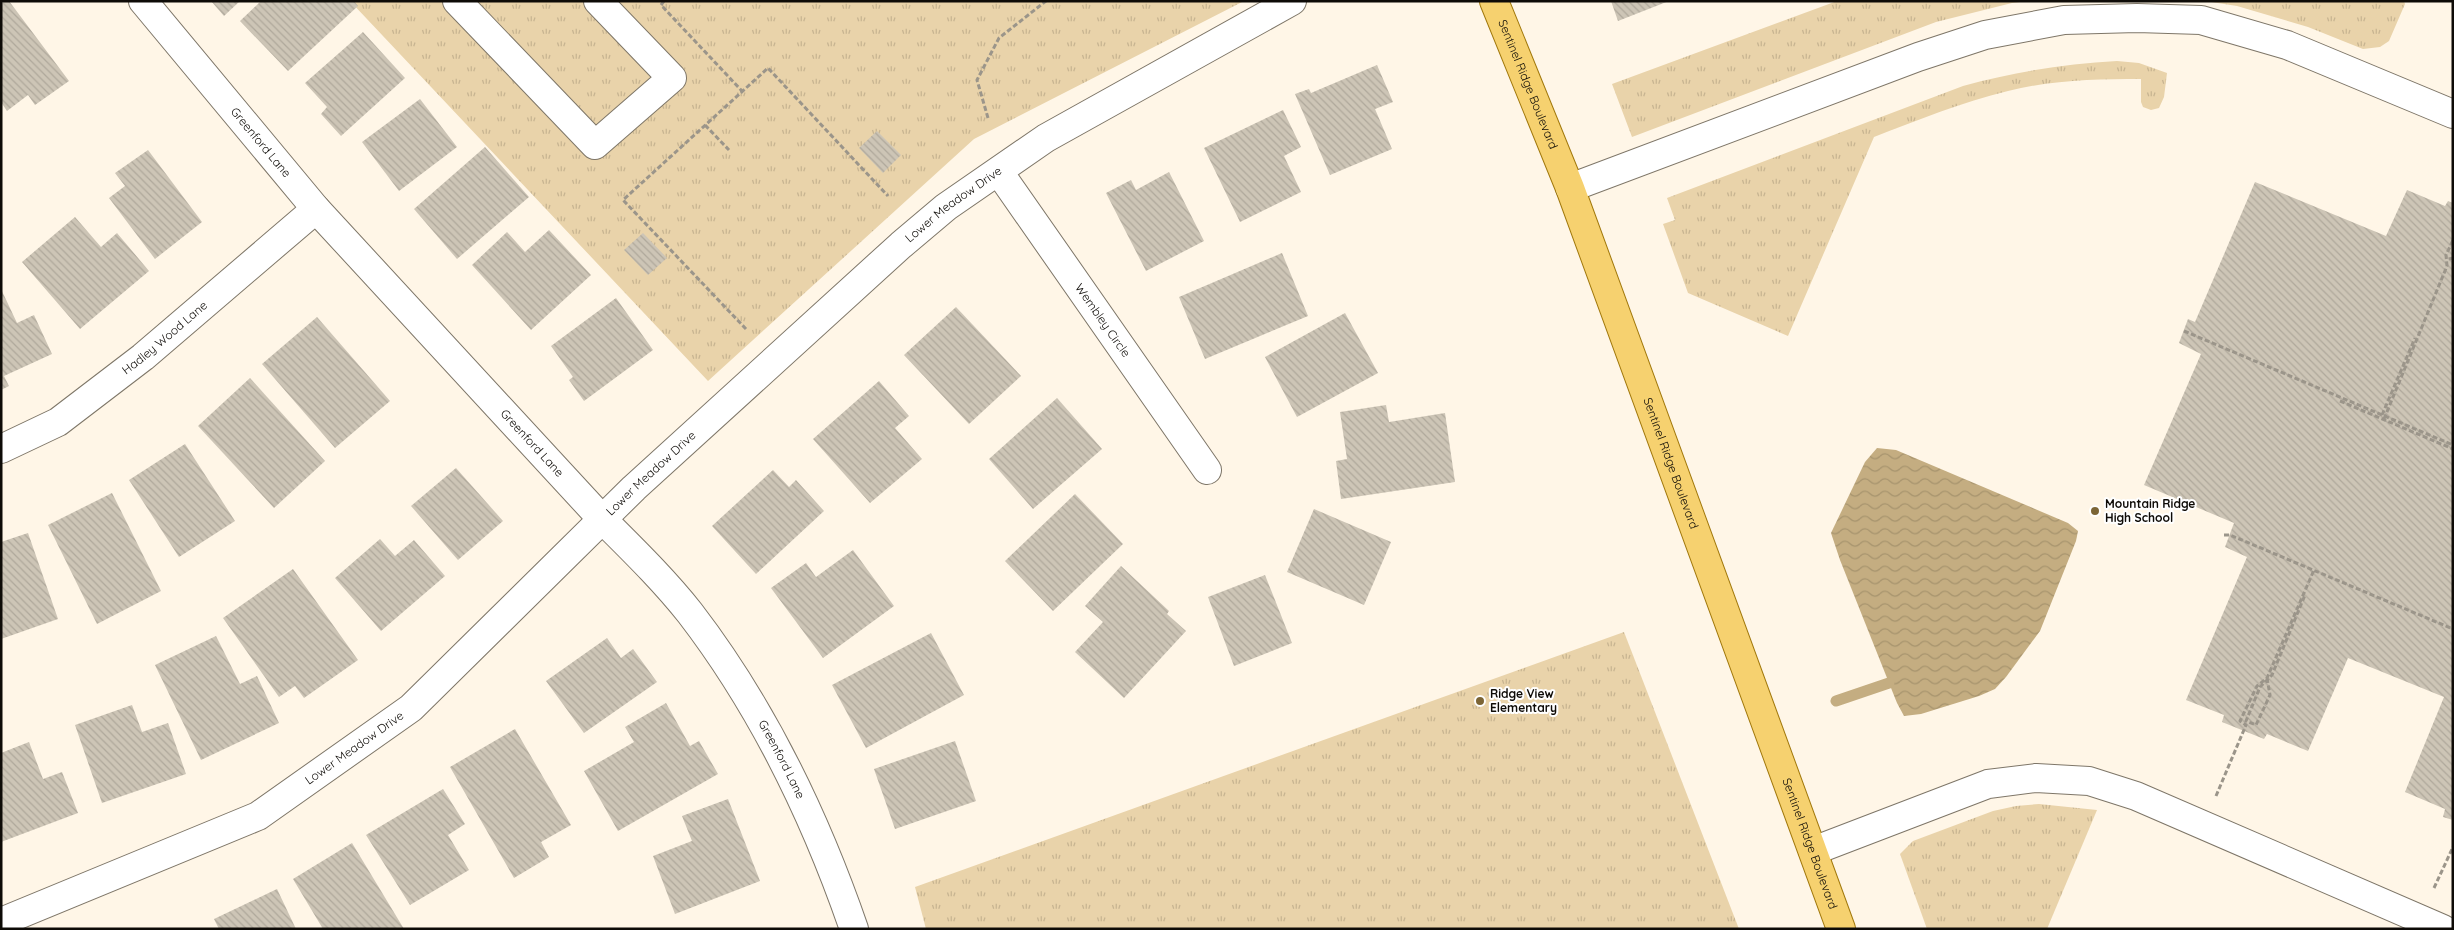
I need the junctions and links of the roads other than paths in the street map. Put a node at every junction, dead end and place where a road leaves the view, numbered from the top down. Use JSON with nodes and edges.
{"nodes":[{"id":1,"x":143,"y":1,"type":"edge"},
{"id":2,"x":457,"y":1,"type":"edge"},
{"id":3,"x":598,"y":1,"type":"edge"},
{"id":4,"x":1292,"y":1,"type":"edge"},
{"id":5,"x":1494,"y":1,"type":"edge"},
{"id":6,"x":2453,"y":114,"type":"edge"},
{"id":7,"x":999,"y":172,"type":"junction"},
{"id":8,"x":1570,"y":188,"type":"junction"},
{"id":9,"x":316,"y":209,"type":"junction"},
{"id":10,"x":1,"y":449,"type":"edge"},
{"id":11,"x":1207,"y":470,"type":"dead end"},
{"id":12,"x":602,"y":519,"type":"junction"},
{"id":13,"x":1813,"y":851,"type":"junction"},
{"id":14,"x":1,"y":922,"type":"edge"},
{"id":15,"x":854,"y":929,"type":"edge"},
{"id":16,"x":1841,"y":929,"type":"edge"},
{"id":17,"x":2443,"y":929,"type":"edge"}],
"edges":[{"from":1,"to":9,"type":"street","name":"Greenford Lane"},
{"from":2,"to":3,"type":"street"},
{"from":4,"to":7,"type":"street","name":"Lower Meadow Drive"},
{"from":5,"to":8,"type":"main road","name":"Sentinel Ridge Boulevard"},
{"from":6,"to":8,"type":"street"},
{"from":7,"to":11,"type":"street","name":"Wembley Circle"},
{"from":7,"to":12,"type":"street","name":"Lower Meadow Drive"},
{"from":8,"to":13,"type":"main road","name":"Sentinel Ridge Boulevard"},
{"from":9,"to":10,"type":"street","name":"Hadley Wood Lane"},
{"from":9,"to":12,"type":"street","name":"Greenford Lane"},
{"from":12,"to":14,"type":"street","name":"Lower Meadow Drive"},
{"from":12,"to":15,"type":"street","name":"Greenford Lane"},
{"from":13,"to":16,"type":"main road","name":"Sentinel Ridge Boulevard"},
{"from":13,"to":17,"type":"street"}]}
